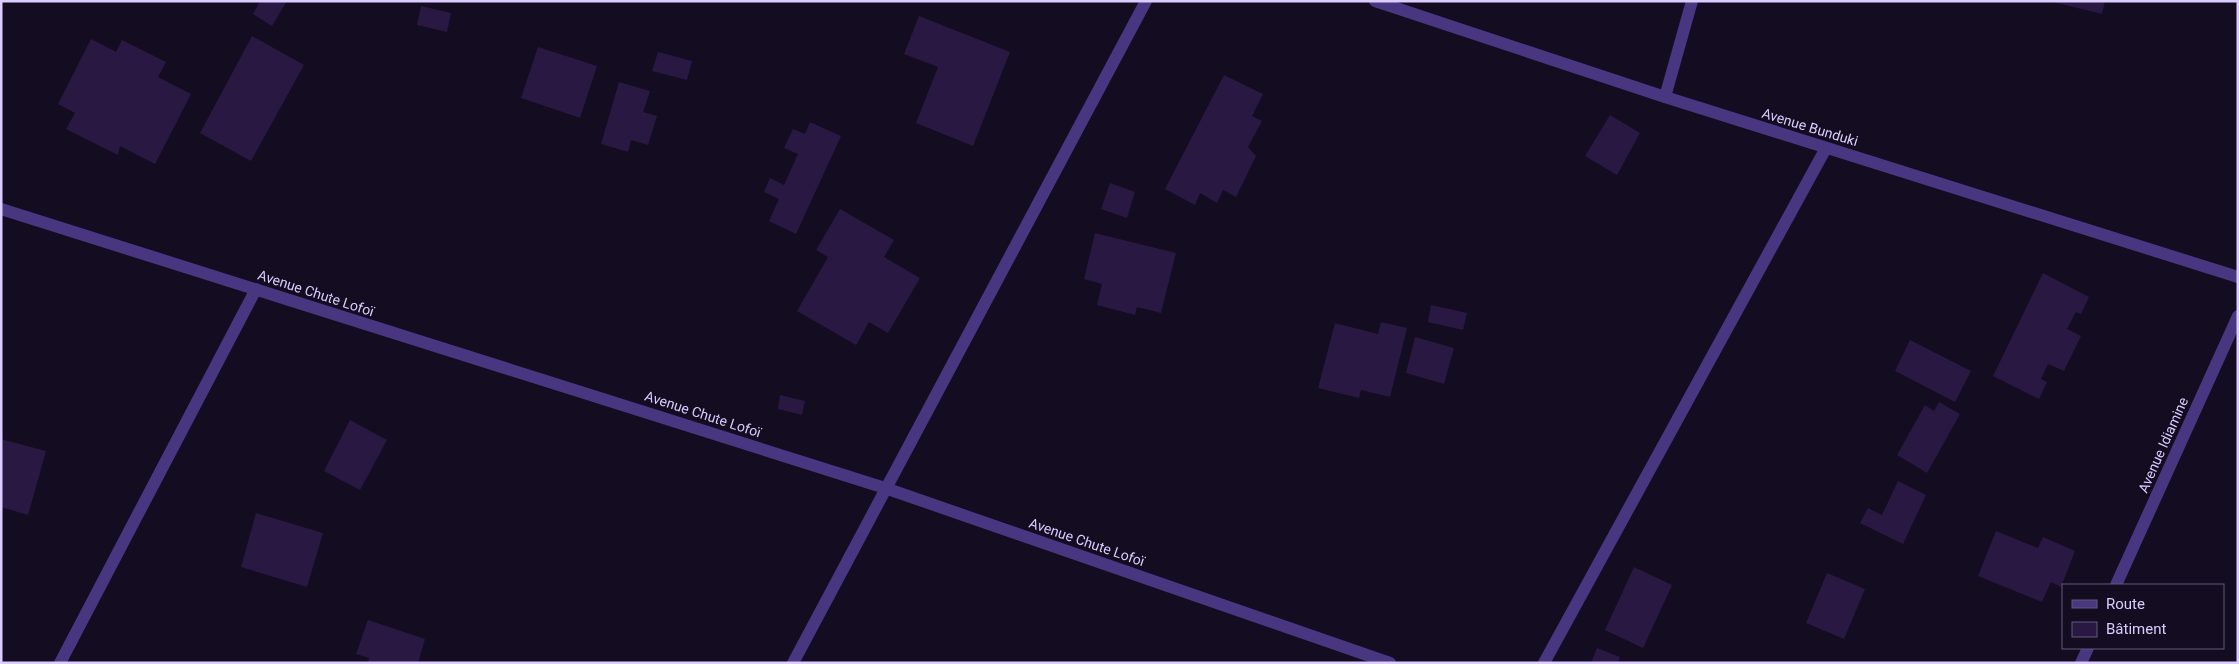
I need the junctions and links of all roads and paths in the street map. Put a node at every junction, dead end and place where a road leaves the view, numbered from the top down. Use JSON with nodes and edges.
{"nodes":[{"id":1,"x":1146,"y":1,"type":"edge"},
{"id":2,"x":1375,"y":1,"type":"edge"},
{"id":3,"x":1692,"y":1,"type":"edge"},
{"id":4,"x":1665,"y":97,"type":"junction"},
{"id":5,"x":1826,"y":148,"type":"junction"},
{"id":6,"x":1,"y":209,"type":"edge"},
{"id":7,"x":2238,"y":277,"type":"edge"},
{"id":8,"x":256,"y":289,"type":"junction"},
{"id":9,"x":2238,"y":316,"type":"edge"},
{"id":10,"x":885,"y":488,"type":"junction"},
{"id":11,"x":2116,"y":584,"type":"edge"},
{"id":12,"x":2088,"y":649,"type":"edge"},
{"id":13,"x":60,"y":663,"type":"edge"},
{"id":14,"x":793,"y":663,"type":"edge"},
{"id":15,"x":1390,"y":663,"type":"edge"},
{"id":16,"x":1544,"y":663,"type":"edge"},
{"id":17,"x":2081,"y":663,"type":"edge"}],
"edges":[{"from":1,"to":10,"type":"street"},
{"from":2,"to":4,"type":"street","name":"Avenue Bunduki"},
{"from":3,"to":4,"type":"street"},
{"from":4,"to":5,"type":"street","name":"Avenue Bunduki"},
{"from":5,"to":7,"type":"street","name":"Avenue Bunduki"},
{"from":5,"to":16,"type":"street"},
{"from":6,"to":8,"type":"street","name":"Avenue Chute Lofoï"},
{"from":8,"to":10,"type":"street","name":"Avenue Chute Lofoï"},
{"from":8,"to":13,"type":"street"},
{"from":9,"to":11,"type":"street","name":"Avenue Idiamine"},
{"from":10,"to":14,"type":"street"},
{"from":10,"to":15,"type":"street","name":"Avenue Chute Lofoï"},
{"from":12,"to":17,"type":"street"}]}
